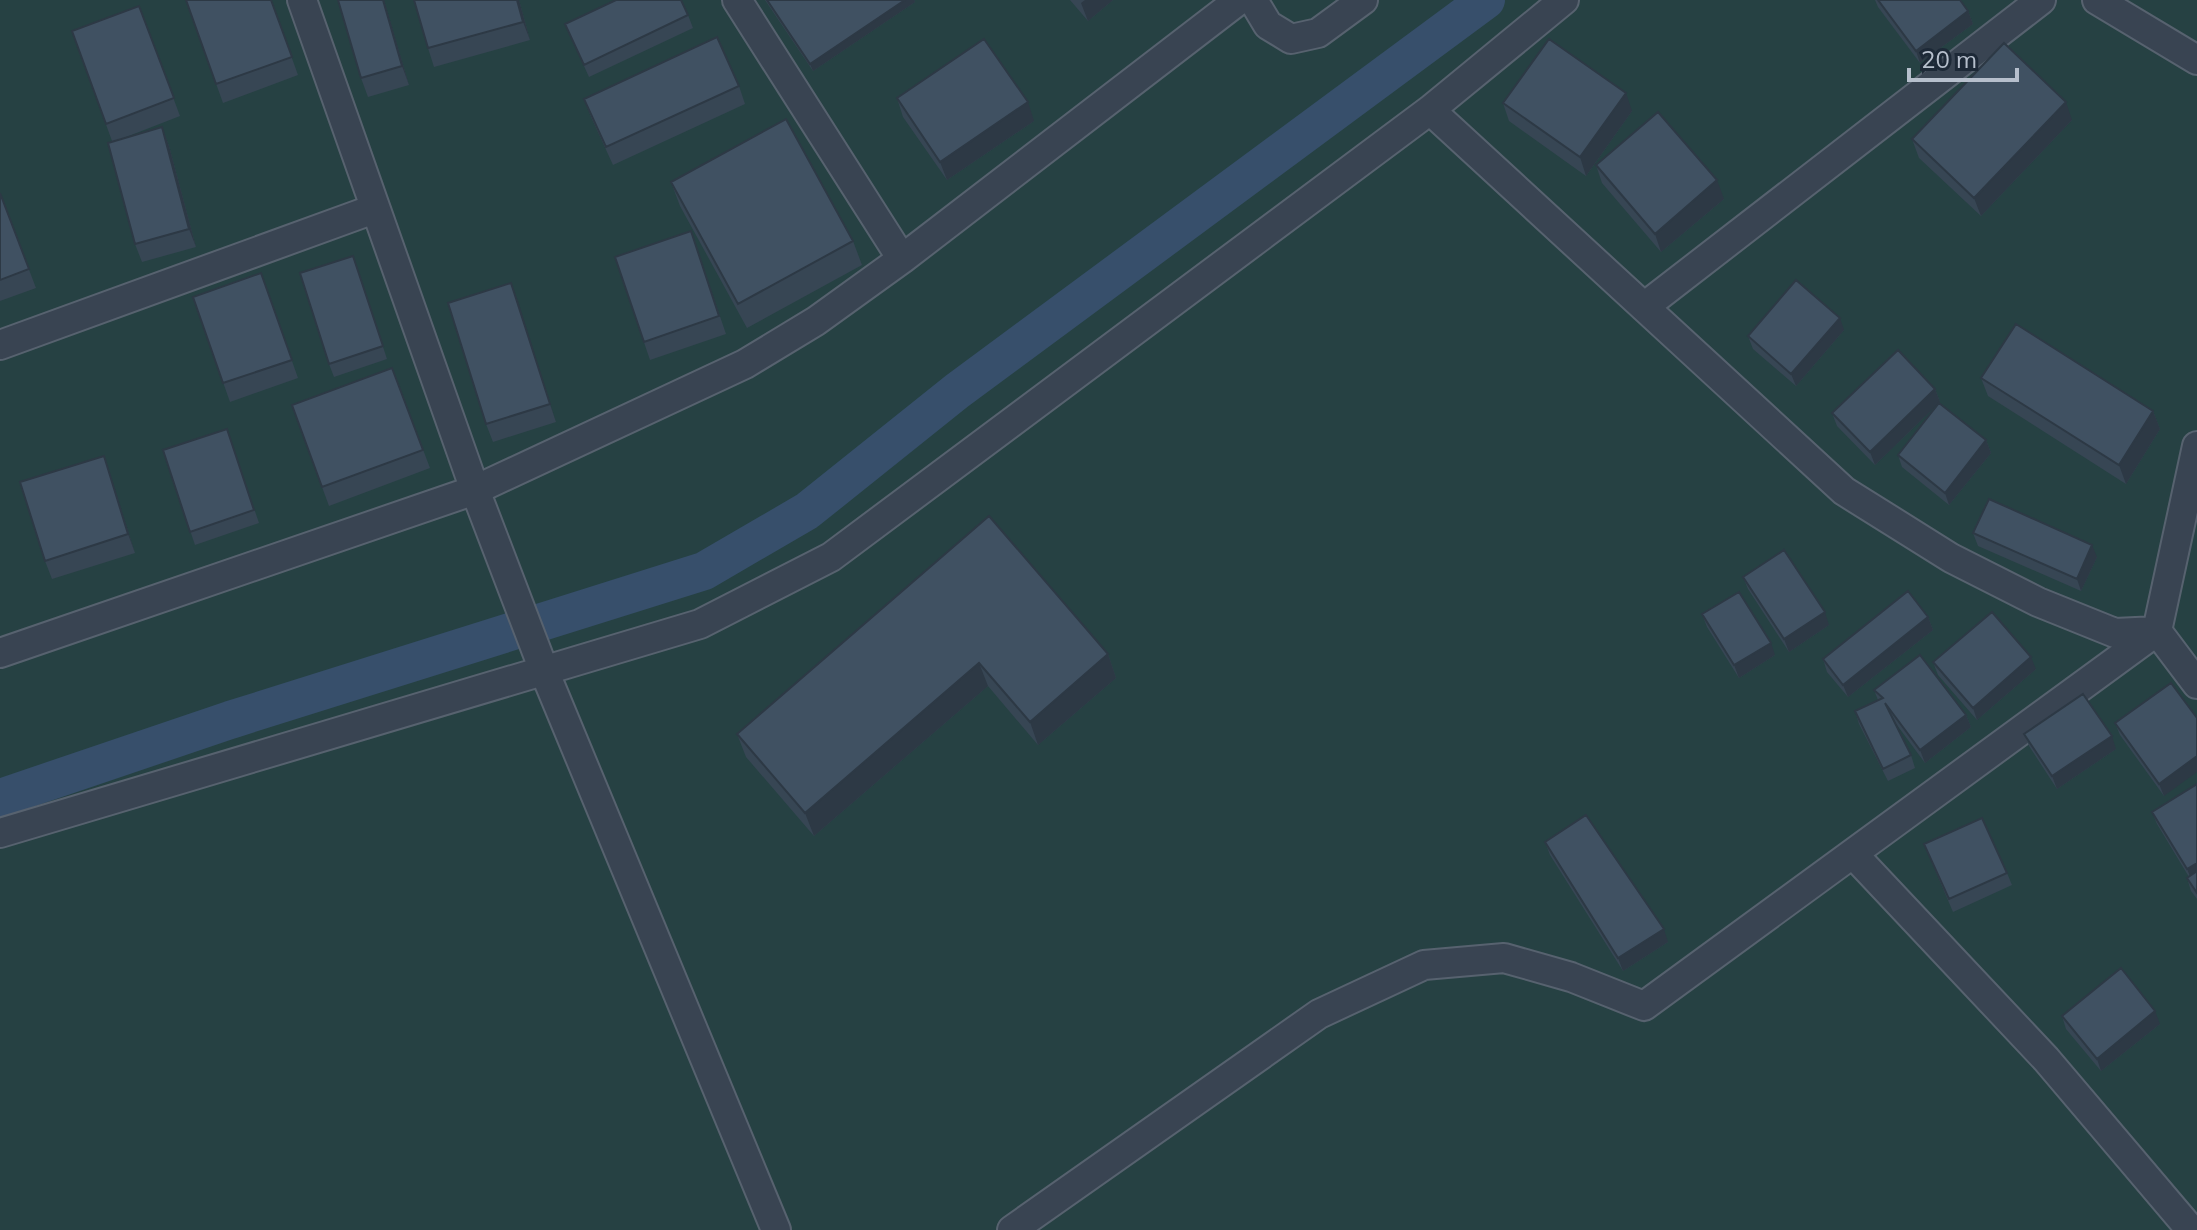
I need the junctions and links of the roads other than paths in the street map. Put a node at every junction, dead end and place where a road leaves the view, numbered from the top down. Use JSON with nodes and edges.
{"nodes":[{"id":1,"x":302,"y":0,"type":"edge"},
{"id":2,"x":737,"y":0,"type":"edge"},
{"id":3,"x":1239,"y":0,"type":"edge"},
{"id":4,"x":1253,"y":0,"type":"edge"},
{"id":5,"x":1363,"y":0,"type":"edge"},
{"id":6,"x":1564,"y":0,"type":"edge"},
{"id":7,"x":2041,"y":0,"type":"edge"},
{"id":8,"x":2097,"y":0,"type":"edge"},
{"id":9,"x":2197,"y":60,"type":"edge"},
{"id":10,"x":1430,"y":110,"type":"junction"},
{"id":11,"x":374,"y":209,"type":"junction"},
{"id":12,"x":902,"y":259,"type":"junction"},
{"id":13,"x":1644,"y":307,"type":"junction"},
{"id":14,"x":0,"y":345,"type":"edge"},
{"id":15,"x":2197,"y":446,"type":"edge"},
{"id":16,"x":475,"y":490,"type":"junction"},
{"id":17,"x":2157,"y":631,"type":"junction"},
{"id":18,"x":0,"y":653,"type":"edge"},
{"id":19,"x":545,"y":673,"type":"junction"},
{"id":20,"x":2197,"y":684,"type":"edge"},
{"id":21,"x":0,"y":833,"type":"edge"},
{"id":22,"x":1854,"y":855,"type":"junction"},
{"id":23,"x":776,"y":1230,"type":"edge"},
{"id":24,"x":1012,"y":1230,"type":"edge"},
{"id":25,"x":2191,"y":1230,"type":"edge"}],
"edges":[{"from":1,"to":11,"type":"street"},
{"from":2,"to":12,"type":"street"},
{"from":3,"to":12,"type":"street"},
{"from":4,"to":5,"type":"street"},
{"from":6,"to":10,"type":"street"},
{"from":7,"to":13,"type":"street"},
{"from":8,"to":9,"type":"street"},
{"from":10,"to":13,"type":"street"},
{"from":10,"to":19,"type":"street"},
{"from":11,"to":14,"type":"street"},
{"from":11,"to":16,"type":"street"},
{"from":12,"to":16,"type":"street"},
{"from":13,"to":17,"type":"street"},
{"from":15,"to":17,"type":"street"},
{"from":16,"to":18,"type":"street"},
{"from":16,"to":19,"type":"street"},
{"from":17,"to":20,"type":"street"},
{"from":17,"to":22,"type":"street"},
{"from":19,"to":21,"type":"street"},
{"from":19,"to":23,"type":"street"},
{"from":22,"to":24,"type":"street"},
{"from":22,"to":25,"type":"street"}]}
